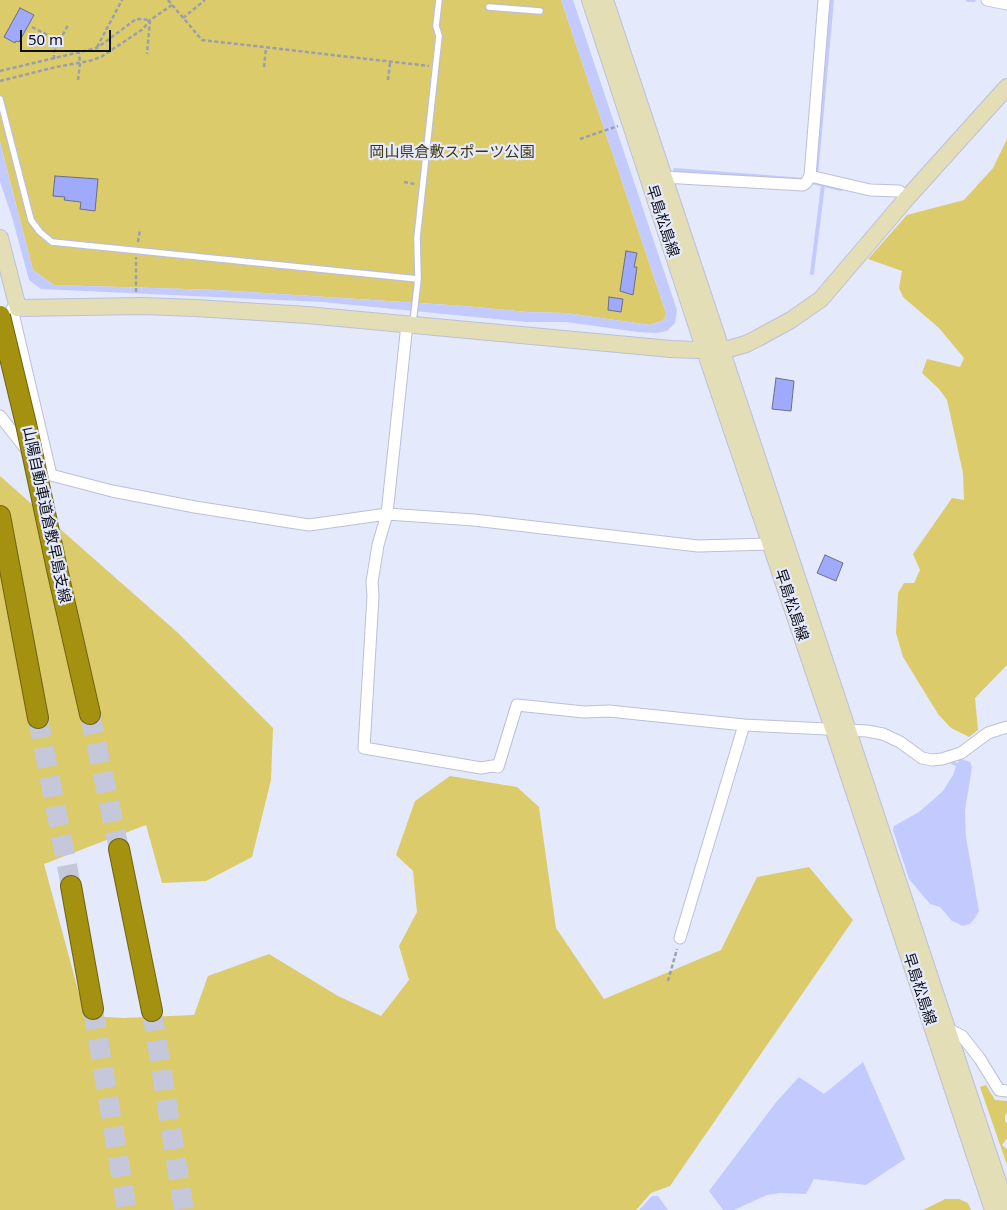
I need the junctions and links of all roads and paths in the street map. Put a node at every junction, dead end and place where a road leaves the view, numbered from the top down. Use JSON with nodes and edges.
{"nodes":[{"id":1,"x":122,"y":0,"type":"edge"},
{"id":2,"x":168,"y":0,"type":"edge"},
{"id":3,"x":205,"y":0,"type":"edge"},
{"id":4,"x":439,"y":0,"type":"edge"},
{"id":5,"x":590,"y":0,"type":"edge"},
{"id":6,"x":605,"y":0,"type":"edge"},
{"id":7,"x":824,"y":0,"type":"edge"},
{"id":8,"x":987,"y":0,"type":"edge"},
{"id":9,"x":1007,"y":4,"type":"edge"},
{"id":10,"x":172,"y":5,"type":"junction"},
{"id":11,"x":489,"y":7,"type":"dead end"},
{"id":12,"x":540,"y":10,"type":"dead end"},
{"id":13,"x":183,"y":18,"type":"junction"},
{"id":14,"x":150,"y":20,"type":"junction"},
{"id":15,"x":68,"y":25,"type":"dead end"},
{"id":16,"x":32,"y":27,"type":"dead end"},
{"id":17,"x":59,"y":42,"type":"junction"},
{"id":18,"x":96,"y":48,"type":"junction"},
{"id":19,"x":266,"y":48,"type":"junction"},
{"id":20,"x":79,"y":53,"type":"junction"},
{"id":21,"x":147,"y":54,"type":"dead end"},
{"id":22,"x":54,"y":58,"type":"junction"},
{"id":23,"x":390,"y":62,"type":"junction"},
{"id":24,"x":80,"y":63,"type":"junction"},
{"id":25,"x":264,"y":67,"type":"dead end"},
{"id":26,"x":435,"y":67,"type":"junction"},
{"id":27,"x":0,"y":71,"type":"edge"},
{"id":28,"x":78,"y":80,"type":"dead end"},
{"id":29,"x":388,"y":80,"type":"dead end"},
{"id":30,"x":0,"y":81,"type":"edge"},
{"id":31,"x":1007,"y":87,"type":"edge"},
{"id":32,"x":0,"y":99,"type":"edge"},
{"id":33,"x":615,"y":127,"type":"dead end"},
{"id":34,"x":580,"y":139,"type":"dead end"},
{"id":35,"x":663,"y":177,"type":"junction"},
{"id":36,"x":811,"y":179,"type":"junction"},
{"id":37,"x":907,"y":198,"type":"junction"},
{"id":38,"x":0,"y":238,"type":"edge"},
{"id":39,"x":418,"y":279,"type":"junction"},
{"id":40,"x":136,"y":286,"type":"dead end"},
{"id":41,"x":136,"y":294,"type":"dead end"},
{"id":42,"x":7,"y":311,"type":"edge"},
{"id":43,"x":411,"y":320,"type":"junction"},
{"id":44,"x":713,"y":351,"type":"junction"},
{"id":45,"x":0,"y":416,"type":"edge"},
{"id":46,"x":51,"y":475,"type":"junction"},
{"id":47,"x":387,"y":514,"type":"junction"},
{"id":48,"x":0,"y":516,"type":"edge"},
{"id":49,"x":770,"y":544,"type":"junction"},
{"id":50,"x":90,"y":714,"type":"tunnel mouth"},
{"id":51,"x":38,"y":718,"type":"tunnel mouth"},
{"id":52,"x":744,"y":725,"type":"junction"},
{"id":53,"x":1007,"y":727,"type":"edge"},
{"id":54,"x":842,"y":731,"type":"junction"},
{"id":55,"x":119,"y":849,"type":"tunnel mouth"},
{"id":56,"x":71,"y":886,"type":"tunnel mouth"},
{"id":57,"x":680,"y":938,"type":"joint"},
{"id":58,"x":668,"y":981,"type":"dead end"},
{"id":59,"x":93,"y":1009,"type":"tunnel mouth"},
{"id":60,"x":152,"y":1011,"type":"tunnel mouth"},
{"id":61,"x":948,"y":1029,"type":"junction"},
{"id":62,"x":1007,"y":1091,"type":"edge"},
{"id":63,"x":1007,"y":1209,"type":"edge"},
{"id":64,"x":993,"y":1210,"type":"edge"}],
"edges":[{"from":1,"to":18,"type":"path"},
{"from":2,"to":10,"type":"path"},
{"from":3,"to":13,"type":"path"},
{"from":4,"to":26,"type":"lane"},
{"from":5,"to":44,"type":"main road","name":"早島松島線"},
{"from":6,"to":35,"type":"main road","name":"早島松島線"},
{"from":7,"to":36,"type":"street"},
{"from":8,"to":9,"type":"street"},
{"from":10,"to":13,"type":"path"},
{"from":10,"to":14,"type":"path"},
{"from":11,"to":12,"type":"lane"},
{"from":13,"to":19,"type":"path"},
{"from":14,"to":18,"type":"path"},
{"from":14,"to":21,"type":"path"},
{"from":14,"to":24,"type":"path"},
{"from":15,"to":17,"type":"path"},
{"from":16,"to":17,"type":"path"},
{"from":17,"to":22,"type":"path"},
{"from":18,"to":20,"type":"path"},
{"from":19,"to":23,"type":"path"},
{"from":19,"to":25,"type":"path"},
{"from":20,"to":22,"type":"path"},
{"from":20,"to":24,"type":"path"},
{"from":22,"to":27,"type":"path"},
{"from":23,"to":26,"type":"path"},
{"from":23,"to":29,"type":"path"},
{"from":24,"to":28,"type":"path"},
{"from":24,"to":30,"type":"path"},
{"from":26,"to":39,"type":"lane"},
{"from":31,"to":37,"type":"main road"},
{"from":32,"to":39,"type":"lane"},
{"from":33,"to":34,"type":"path"},
{"from":35,"to":36,"type":"street"},
{"from":35,"to":44,"type":"main road","name":"早島松島線"},
{"from":36,"to":37,"type":"street"},
{"from":37,"to":44,"type":"main road"},
{"from":38,"to":42,"type":"main road"},
{"from":39,"to":43,"type":"lane"},
{"from":40,"to":41,"type":"path"},
{"from":42,"to":43,"type":"main road"},
{"from":42,"to":46,"type":"street"},
{"from":42,"to":50,"type":"highway","name":"山陽自動車道倉敷早島支線","bridge":true},
{"from":43,"to":44,"type":"main road"},
{"from":43,"to":47,"type":"street"},
{"from":44,"to":49,"type":"main road","name":"早島松島線"},
{"from":44,"to":54,"type":"main road","name":"早島松島線"},
{"from":45,"to":46,"type":"street"},
{"from":46,"to":47,"type":"street"},
{"from":47,"to":49,"type":"street"},
{"from":47,"to":52,"type":"street"},
{"from":48,"to":51,"type":"highway"},
{"from":49,"to":54,"type":"main road","name":"早島松島線"},
{"from":52,"to":54,"type":"street"},
{"from":52,"to":57,"type":"street"},
{"from":53,"to":54,"type":"street"},
{"from":54,"to":61,"type":"main road","name":"早島松島線"},
{"from":54,"to":64,"type":"main road","name":"早島松島線"},
{"from":55,"to":60,"type":"highway"},
{"from":56,"to":59,"type":"highway"},
{"from":57,"to":58,"type":"path"},
{"from":61,"to":62,"type":"street"},
{"from":61,"to":63,"type":"main road","name":"早島松島線"}]}
